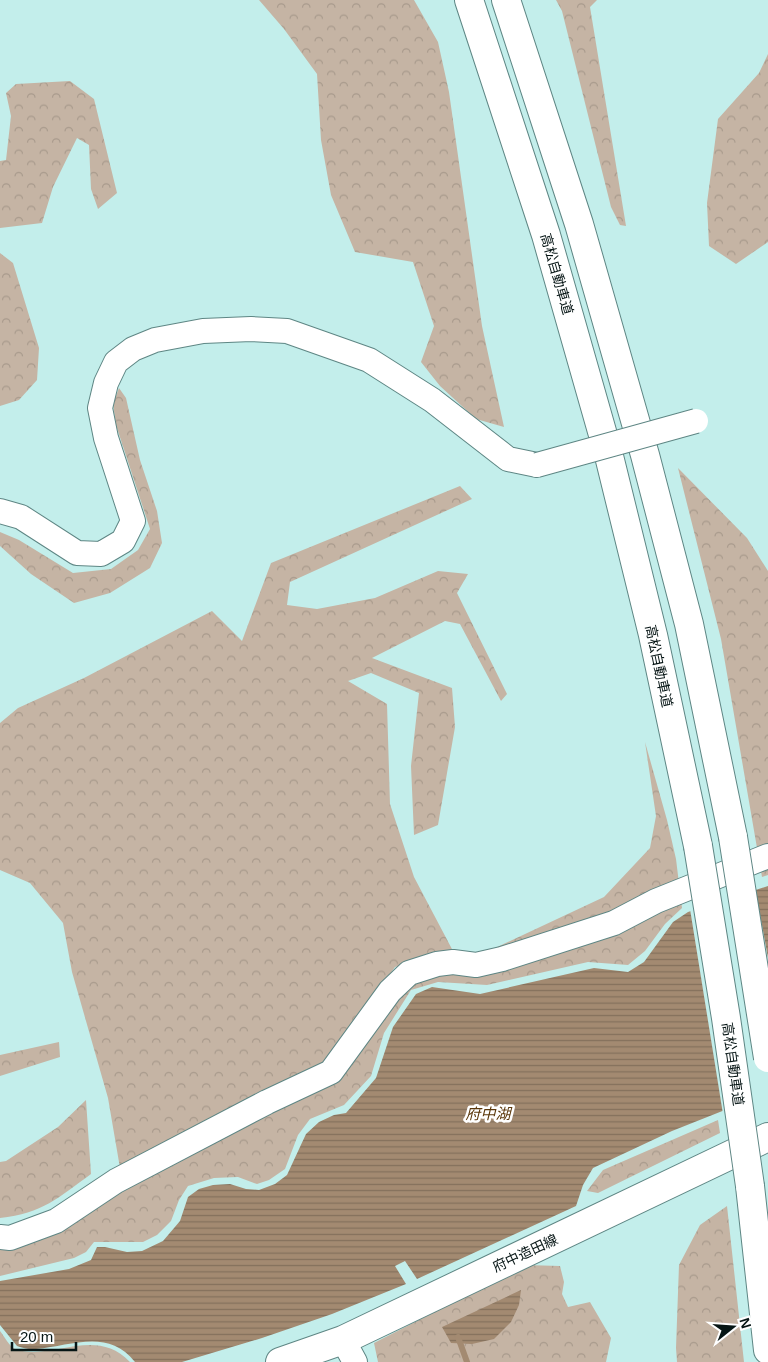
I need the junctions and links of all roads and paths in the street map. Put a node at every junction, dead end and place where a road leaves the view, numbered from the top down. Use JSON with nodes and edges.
{"nodes":[{"id":1,"x":470,"y":0,"type":"edge"},
{"id":2,"x":506,"y":0,"type":"edge"},
{"id":3,"x":696,"y":421,"type":"dead end"},
{"id":4,"x":0,"y":511,"type":"edge"},
{"id":5,"x":768,"y":856,"type":"edge"},
{"id":6,"x":768,"y":1058,"type":"edge"},
{"id":7,"x":768,"y":1137,"type":"edge"},
{"id":8,"x":0,"y":1237,"type":"edge"},
{"id":9,"x":768,"y":1350,"type":"edge"},
{"id":10,"x":349,"y":1351,"type":"edge"},
{"id":11,"x":280,"y":1362,"type":"edge"}],
"edges":[{"from":1,"to":9,"type":"main road","name":"高松自動車道","bridge":true},
{"from":2,"to":6,"type":"main road","bridge":true},
{"from":3,"to":4,"type":"street","bridge":true},
{"from":5,"to":8,"type":"street"},
{"from":7,"to":10,"type":"main road","name":"府中造田線"},
{"from":10,"to":11,"type":"main road","name":"府中造田線"}]}
